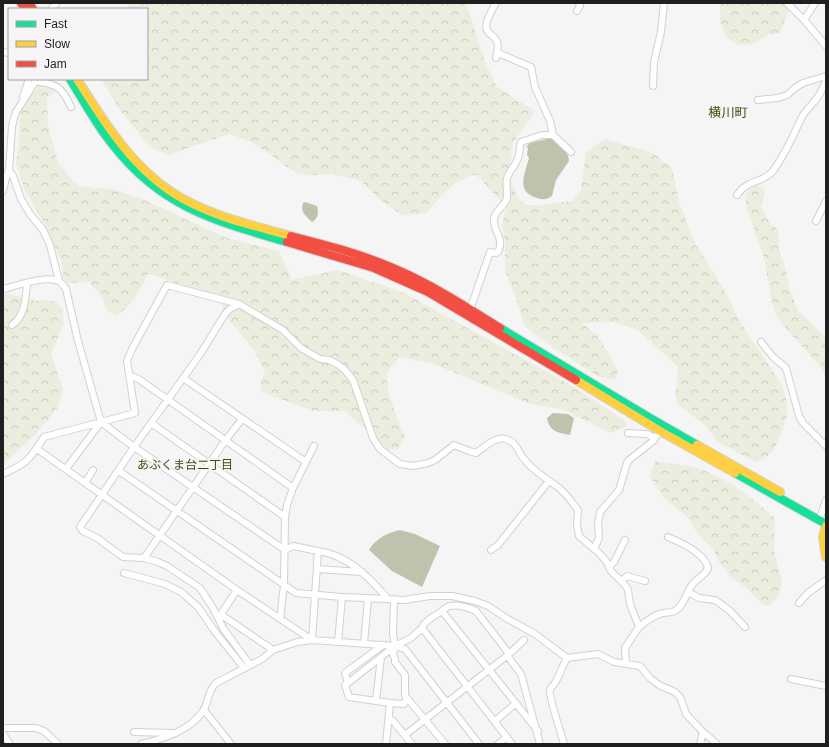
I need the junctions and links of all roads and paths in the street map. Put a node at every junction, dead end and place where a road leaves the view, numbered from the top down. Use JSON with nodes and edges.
{"nodes":[{"id":1,"x":496,"y":3,"type":"edge"},
{"id":2,"x":579,"y":3,"type":"edge"},
{"id":3,"x":664,"y":3,"type":"edge"},
{"id":4,"x":787,"y":3,"type":"edge"},
{"id":5,"x":815,"y":3,"type":"edge"},
{"id":6,"x":577,"y":11,"type":"dead end"},
{"id":7,"x":804,"y":20,"type":"junction"},
{"id":8,"x":826,"y":46,"type":"edge"},
{"id":9,"x":826,"y":76,"type":"edge"},
{"id":10,"x":28,"y":80,"type":"edge"},
{"id":11,"x":36,"y":80,"type":"edge"},
{"id":12,"x":71,"y":80,"type":"edge"},
{"id":13,"x":78,"y":80,"type":"edge"},
{"id":14,"x":826,"y":81,"type":"edge"},
{"id":15,"x":653,"y":86,"type":"dead end"},
{"id":16,"x":758,"y":100,"type":"dead end"},
{"id":17,"x":23,"y":102,"type":"junction"},
{"id":18,"x":71,"y":107,"type":"dead end"},
{"id":19,"x":553,"y":135,"type":"junction"},
{"id":20,"x":571,"y":152,"type":"dead end"},
{"id":21,"x":9,"y":170,"type":"junction"},
{"id":22,"x":3,"y":191,"type":"edge"},
{"id":23,"x":737,"y":195,"type":"dead end"},
{"id":24,"x":826,"y":201,"type":"edge"},
{"id":25,"x":816,"y":221,"type":"dead end"},
{"id":26,"x":59,"y":281,"type":"junction"},
{"id":27,"x":27,"y":283,"type":"junction"},
{"id":28,"x":3,"y":289,"type":"edge"},
{"id":29,"x":239,"y":304,"type":"junction"},
{"id":30,"x":470,"y":313,"type":"junction"},
{"id":31,"x":12,"y":325,"type":"dead end"},
{"id":32,"x":761,"y":342,"type":"dead end"},
{"id":33,"x":130,"y":376,"type":"junction"},
{"id":34,"x":183,"y":378,"type":"junction"},
{"id":35,"x":168,"y":400,"type":"junction"},
{"id":36,"x":242,"y":419,"type":"junction"},
{"id":37,"x":101,"y":422,"type":"junction"},
{"id":38,"x":151,"y":424,"type":"junction"},
{"id":39,"x":660,"y":432,"type":"junction"},
{"id":40,"x":628,"y":433,"type":"dead end"},
{"id":41,"x":225,"y":441,"type":"junction"},
{"id":42,"x":314,"y":446,"type":"dead end"},
{"id":43,"x":826,"y":446,"type":"edge"},
{"id":44,"x":134,"y":447,"type":"junction"},
{"id":45,"x":37,"y":449,"type":"junction"},
{"id":46,"x":306,"y":462,"type":"junction"},
{"id":47,"x":209,"y":464,"type":"junction"},
{"id":48,"x":66,"y":469,"type":"junction"},
{"id":49,"x":93,"y":470,"type":"dead end"},
{"id":50,"x":119,"y":471,"type":"junction"},
{"id":51,"x":3,"y":474,"type":"edge"},
{"id":52,"x":549,"y":481,"type":"junction"},
{"id":53,"x":84,"y":483,"type":"junction"},
{"id":54,"x":193,"y":488,"type":"junction"},
{"id":55,"x":293,"y":488,"type":"junction"},
{"id":56,"x":102,"y":495,"type":"junction"},
{"id":57,"x":826,"y":500,"type":"edge"},
{"id":58,"x":177,"y":511,"type":"junction"},
{"id":59,"x":823,"y":516,"type":"edge"},
{"id":60,"x":285,"y":517,"type":"junction"},
{"id":61,"x":826,"y":525,"type":"edge"},
{"id":62,"x":160,"y":536,"type":"junction"},
{"id":63,"x":668,"y":537,"type":"dead end"},
{"id":64,"x":625,"y":540,"type":"dead end"},
{"id":65,"x":594,"y":549,"type":"junction"},
{"id":66,"x":285,"y":550,"type":"junction"},
{"id":67,"x":491,"y":550,"type":"dead end"},
{"id":68,"x":318,"y":551,"type":"junction"},
{"id":69,"x":826,"y":556,"type":"edge"},
{"id":70,"x":144,"y":558,"type":"junction"},
{"id":71,"x":609,"y":567,"type":"junction"},
{"id":72,"x":317,"y":569,"type":"junction"},
{"id":73,"x":124,"y":572,"type":"dead end"},
{"id":74,"x":362,"y":572,"type":"junction"},
{"id":75,"x":826,"y":580,"type":"edge"},
{"id":76,"x":621,"y":581,"type":"junction"},
{"id":77,"x":645,"y":581,"type":"dead end"},
{"id":78,"x":284,"y":585,"type":"junction"},
{"id":79,"x":237,"y":590,"type":"junction"},
{"id":80,"x":688,"y":592,"type":"junction"},
{"id":81,"x":315,"y":595,"type":"junction"},
{"id":82,"x":342,"y":597,"type":"junction"},
{"id":83,"x":368,"y":598,"type":"junction"},
{"id":84,"x":391,"y":600,"type":"junction"},
{"id":85,"x":799,"y":603,"type":"dead end"},
{"id":86,"x":442,"y":611,"type":"junction"},
{"id":87,"x":221,"y":618,"type":"junction"},
{"id":88,"x":280,"y":619,"type":"junction"},
{"id":89,"x":639,"y":627,"type":"junction"},
{"id":90,"x":745,"y":627,"type":"dead end"},
{"id":91,"x":422,"y":628,"type":"junction"},
{"id":92,"x":312,"y":640,"type":"junction"},
{"id":93,"x":524,"y":640,"type":"dead end"},
{"id":94,"x":338,"y":642,"type":"junction"},
{"id":95,"x":364,"y":643,"type":"junction"},
{"id":96,"x":383,"y":645,"type":"junction"},
{"id":97,"x":395,"y":646,"type":"junction"},
{"id":98,"x":273,"y":650,"type":"junction"},
{"id":99,"x":508,"y":654,"type":"junction"},
{"id":100,"x":381,"y":657,"type":"junction"},
{"id":101,"x":567,"y":658,"type":"junction"},
{"id":102,"x":626,"y":664,"type":"junction"},
{"id":103,"x":250,"y":665,"type":"junction"},
{"id":104,"x":244,"y":668,"type":"junction"},
{"id":105,"x":488,"y":669,"type":"junction"},
{"id":106,"x":791,"y":679,"type":"dead end"},
{"id":107,"x":348,"y":683,"type":"junction"},
{"id":108,"x":468,"y":686,"type":"junction"},
{"id":109,"x":826,"y":686,"type":"edge"},
{"id":110,"x":407,"y":698,"type":"junction"},
{"id":111,"x":376,"y":701,"type":"junction"},
{"id":112,"x":447,"y":702,"type":"junction"},
{"id":113,"x":390,"y":703,"type":"junction"},
{"id":114,"x":515,"y":704,"type":"junction"},
{"id":115,"x":204,"y":710,"type":"junction"},
{"id":116,"x":389,"y":718,"type":"junction"},
{"id":117,"x":425,"y":718,"type":"junction"},
{"id":118,"x":495,"y":721,"type":"junction"},
{"id":119,"x":3,"y":728,"type":"edge"},
{"id":120,"x":538,"y":731,"type":"junction"},
{"id":121,"x":134,"y":732,"type":"dead end"},
{"id":122,"x":703,"y":732,"type":"junction"},
{"id":123,"x":3,"y":734,"type":"edge"},
{"id":124,"x":175,"y":734,"type":"junction"},
{"id":125,"x":405,"y":734,"type":"junction"},
{"id":126,"x":507,"y":737,"type":"junction"},
{"id":127,"x":10,"y":744,"type":"edge"},
{"id":128,"x":58,"y":744,"type":"edge"},
{"id":129,"x":141,"y":744,"type":"edge"},
{"id":130,"x":231,"y":744,"type":"edge"},
{"id":131,"x":386,"y":744,"type":"edge"},
{"id":132,"x":412,"y":744,"type":"edge"},
{"id":133,"x":445,"y":744,"type":"edge"},
{"id":134,"x":479,"y":744,"type":"edge"},
{"id":135,"x":498,"y":744,"type":"edge"},
{"id":136,"x":512,"y":744,"type":"edge"},
{"id":137,"x":540,"y":744,"type":"edge"},
{"id":138,"x":564,"y":744,"type":"edge"},
{"id":139,"x":700,"y":744,"type":"edge"},
{"id":140,"x":717,"y":744,"type":"edge"}],
"edges":[{"from":1,"to":19,"type":"street"},
{"from":2,"to":6,"type":"street"},
{"from":3,"to":15,"type":"street"},
{"from":4,"to":7,"type":"street"},
{"from":5,"to":7,"type":"street"},
{"from":7,"to":8,"type":"street"},
{"from":9,"to":16,"type":"street"},
{"from":10,"to":17,"type":"street"},
{"from":11,"to":17,"type":"street"},
{"from":11,"to":18,"type":"street"},
{"from":12,"to":30,"type":"street"},
{"from":13,"to":30,"type":"street"},
{"from":14,"to":23,"type":"street"},
{"from":17,"to":21,"type":"street"},
{"from":19,"to":20,"type":"street"},
{"from":19,"to":30,"type":"street"},
{"from":21,"to":22,"type":"street"},
{"from":21,"to":26,"type":"street"},
{"from":24,"to":25,"type":"street"},
{"from":26,"to":27,"type":"street"},
{"from":26,"to":37,"type":"street"},
{"from":27,"to":28,"type":"street"},
{"from":27,"to":31,"type":"street"},
{"from":29,"to":33,"type":"street"},
{"from":29,"to":34,"type":"street"},
{"from":29,"to":52,"type":"street"},
{"from":30,"to":39,"type":"street"},
{"from":32,"to":43,"type":"street"},
{"from":33,"to":35,"type":"street"},
{"from":33,"to":37,"type":"street"},
{"from":34,"to":35,"type":"street"},
{"from":34,"to":36,"type":"street"},
{"from":35,"to":38,"type":"street"},
{"from":35,"to":41,"type":"street"},
{"from":36,"to":41,"type":"street"},
{"from":36,"to":46,"type":"street"},
{"from":37,"to":44,"type":"street"},
{"from":37,"to":45,"type":"street"},
{"from":37,"to":48,"type":"street"},
{"from":38,"to":44,"type":"street"},
{"from":38,"to":47,"type":"street"},
{"from":39,"to":40,"type":"street"},
{"from":39,"to":59,"type":"street"},
{"from":39,"to":61,"type":"street"},
{"from":39,"to":65,"type":"street"},
{"from":41,"to":47,"type":"street"},
{"from":41,"to":55,"type":"street"},
{"from":42,"to":46,"type":"street"},
{"from":44,"to":50,"type":"street"},
{"from":44,"to":54,"type":"street"},
{"from":45,"to":48,"type":"street"},
{"from":45,"to":51,"type":"street"},
{"from":46,"to":55,"type":"street"},
{"from":47,"to":54,"type":"street"},
{"from":47,"to":60,"type":"street"},
{"from":48,"to":53,"type":"street"},
{"from":49,"to":53,"type":"street"},
{"from":50,"to":56,"type":"street"},
{"from":50,"to":58,"type":"street"},
{"from":52,"to":65,"type":"street"},
{"from":52,"to":67,"type":"street"},
{"from":53,"to":56,"type":"street"},
{"from":54,"to":58,"type":"street"},
{"from":54,"to":66,"type":"street"},
{"from":55,"to":60,"type":"street"},
{"from":56,"to":62,"type":"street"},
{"from":56,"to":70,"type":"street"},
{"from":57,"to":59,"type":"street"},
{"from":58,"to":62,"type":"street"},
{"from":58,"to":78,"type":"street"},
{"from":60,"to":66,"type":"street"},
{"from":61,"to":69,"type":"street"},
{"from":62,"to":70,"type":"street"},
{"from":62,"to":79,"type":"street"},
{"from":63,"to":80,"type":"street"},
{"from":64,"to":71,"type":"street"},
{"from":65,"to":71,"type":"street"},
{"from":66,"to":68,"type":"street"},
{"from":66,"to":78,"type":"street"},
{"from":68,"to":72,"type":"street"},
{"from":68,"to":74,"type":"street"},
{"from":70,"to":87,"type":"street"},
{"from":71,"to":76,"type":"street"},
{"from":72,"to":74,"type":"street"},
{"from":72,"to":81,"type":"street"},
{"from":73,"to":104,"type":"street"},
{"from":74,"to":84,"type":"street"},
{"from":75,"to":85,"type":"street"},
{"from":76,"to":77,"type":"street"},
{"from":76,"to":89,"type":"street"},
{"from":78,"to":81,"type":"street"},
{"from":78,"to":88,"type":"street"},
{"from":79,"to":87,"type":"street"},
{"from":79,"to":88,"type":"street"},
{"from":80,"to":89,"type":"street"},
{"from":80,"to":90,"type":"street"},
{"from":81,"to":82,"type":"street"},
{"from":81,"to":92,"type":"street"},
{"from":82,"to":83,"type":"street"},
{"from":82,"to":94,"type":"street"},
{"from":83,"to":84,"type":"street"},
{"from":83,"to":95,"type":"street"},
{"from":84,"to":97,"type":"street"},
{"from":84,"to":101,"type":"street"},
{"from":86,"to":91,"type":"street"},
{"from":86,"to":99,"type":"street"},
{"from":86,"to":105,"type":"street"},
{"from":87,"to":98,"type":"street"},
{"from":87,"to":103,"type":"street"},
{"from":88,"to":92,"type":"street"},
{"from":89,"to":102,"type":"street"},
{"from":91,"to":97,"type":"street"},
{"from":91,"to":108,"type":"street"},
{"from":92,"to":94,"type":"street"},
{"from":92,"to":98,"type":"street"},
{"from":93,"to":99,"type":"street"},
{"from":94,"to":95,"type":"street"},
{"from":95,"to":96,"type":"street"},
{"from":96,"to":97,"type":"street"},
{"from":96,"to":107,"type":"street"},
{"from":97,"to":100,"type":"street"},
{"from":97,"to":110,"type":"street"},
{"from":97,"to":112,"type":"street"},
{"from":98,"to":103,"type":"street"},
{"from":99,"to":105,"type":"street"},
{"from":99,"to":120,"type":"street"},
{"from":100,"to":107,"type":"street"},
{"from":100,"to":111,"type":"street"},
{"from":101,"to":102,"type":"street"},
{"from":101,"to":138,"type":"street"},
{"from":102,"to":122,"type":"street"},
{"from":103,"to":104,"type":"street"},
{"from":104,"to":115,"type":"street"},
{"from":105,"to":108,"type":"street"},
{"from":105,"to":114,"type":"street"},
{"from":106,"to":109,"type":"street"},
{"from":107,"to":111,"type":"street"},
{"from":108,"to":112,"type":"street"},
{"from":108,"to":118,"type":"street"},
{"from":110,"to":113,"type":"street"},
{"from":110,"to":117,"type":"street"},
{"from":111,"to":113,"type":"street"},
{"from":112,"to":117,"type":"street"},
{"from":112,"to":134,"type":"street"},
{"from":113,"to":116,"type":"street"},
{"from":114,"to":118,"type":"street"},
{"from":114,"to":120,"type":"street"},
{"from":115,"to":124,"type":"street"},
{"from":115,"to":130,"type":"street"},
{"from":116,"to":125,"type":"street"},
{"from":116,"to":131,"type":"street"},
{"from":117,"to":125,"type":"street"},
{"from":117,"to":133,"type":"street"},
{"from":118,"to":126,"type":"street"},
{"from":119,"to":128,"type":"street"},
{"from":120,"to":137,"type":"street"},
{"from":121,"to":124,"type":"street"},
{"from":122,"to":139,"type":"street"},
{"from":122,"to":140,"type":"street"},
{"from":123,"to":127,"type":"street"},
{"from":124,"to":129,"type":"street"},
{"from":125,"to":132,"type":"street"},
{"from":126,"to":135,"type":"street"},
{"from":126,"to":136,"type":"street"}]}
